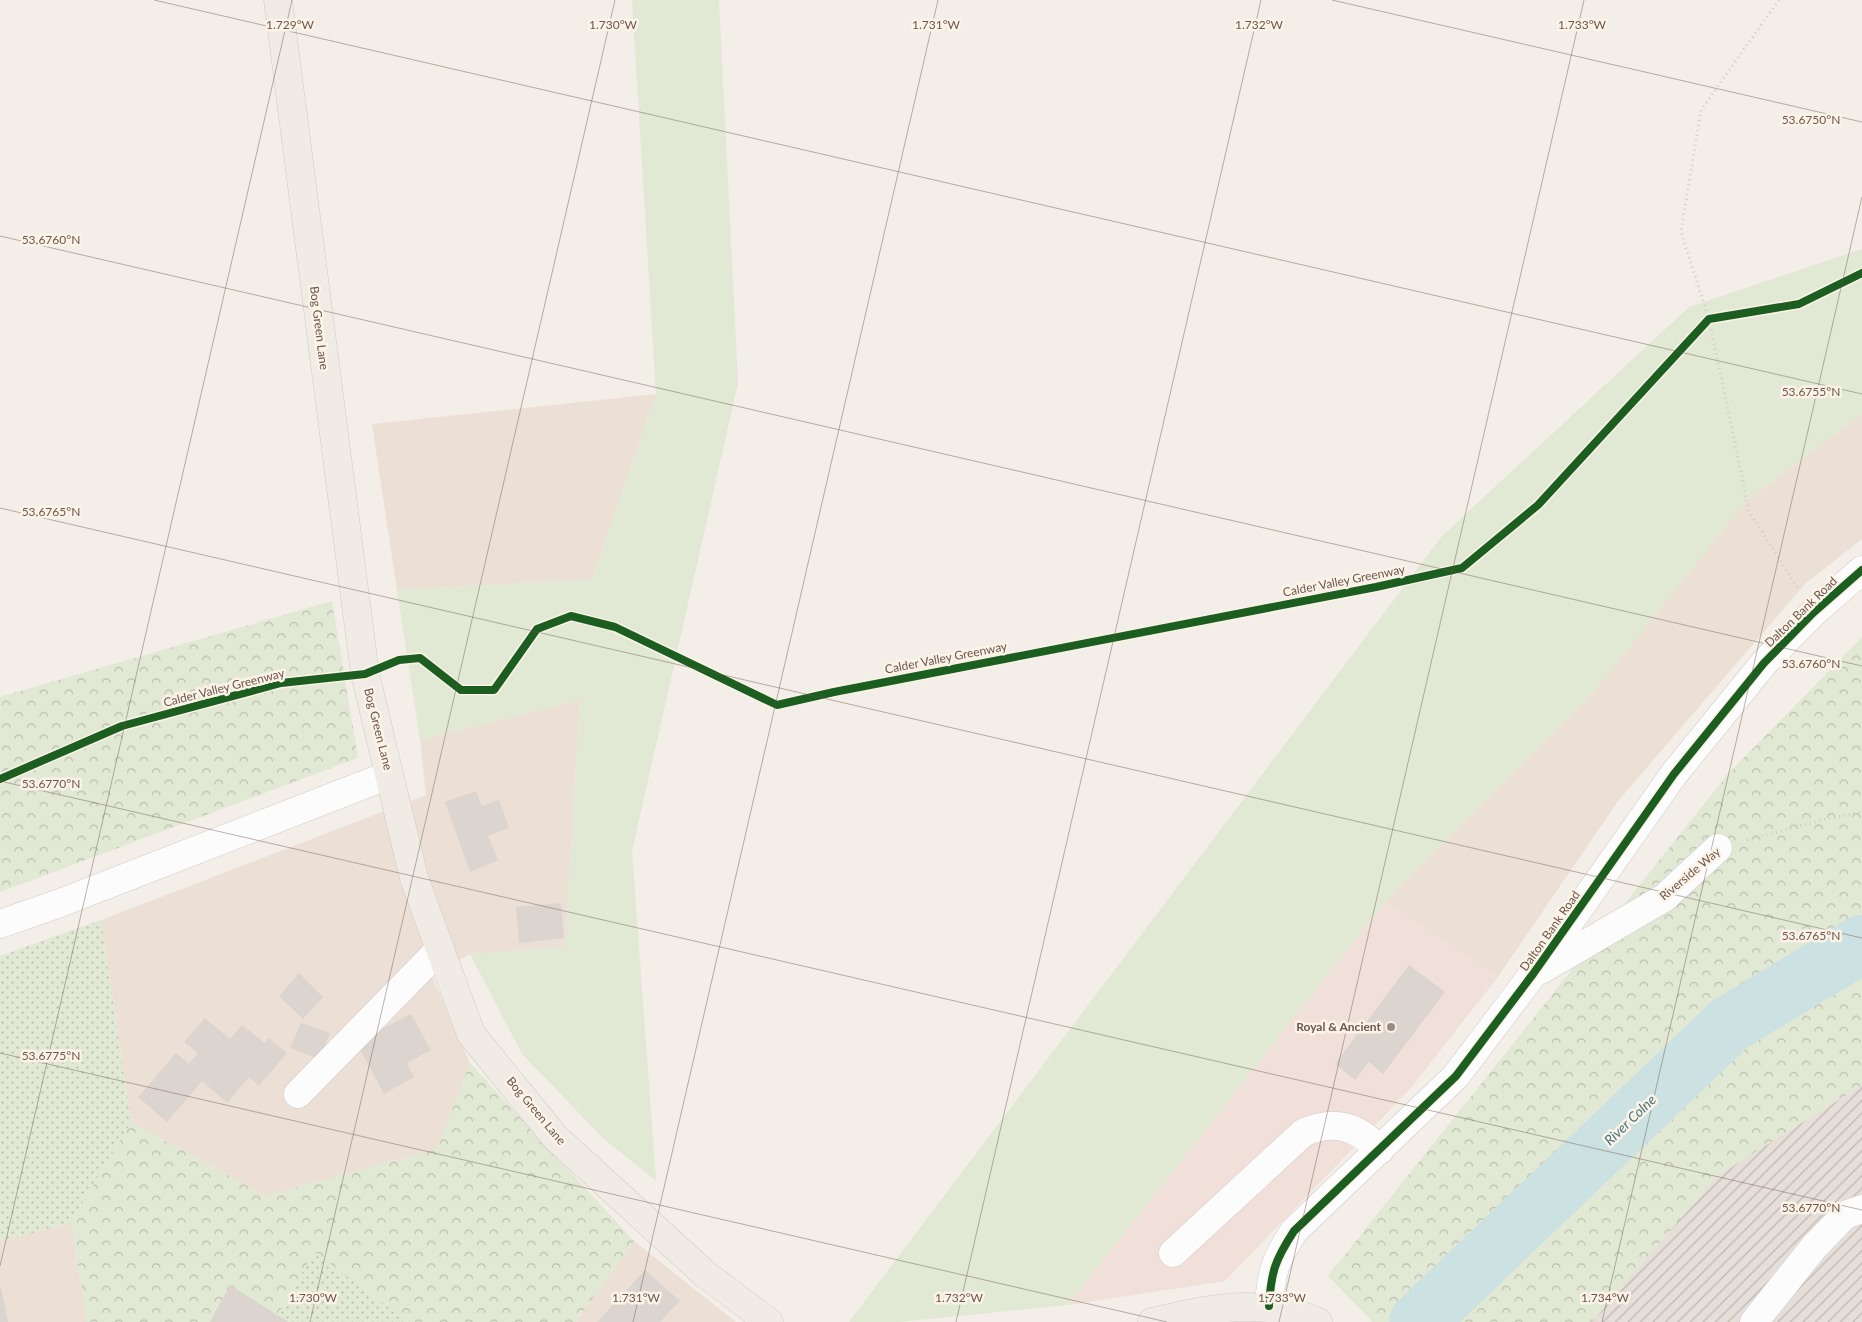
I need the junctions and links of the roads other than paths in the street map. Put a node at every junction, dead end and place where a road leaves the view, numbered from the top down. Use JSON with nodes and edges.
{"nodes":[{"id":1,"x":278,"y":0,"type":"edge"},
{"id":2,"x":1862,"y":570,"type":"edge"},
{"id":3,"x":389,"y":775,"type":"junction"},
{"id":4,"x":1718,"y":848,"type":"road end"},
{"id":5,"x":0,"y":924,"type":"edge"},
{"id":6,"x":440,"y":949,"type":"junction"},
{"id":7,"x":1533,"y":974,"type":"junction"},
{"id":8,"x":298,"y":1094,"type":"dead end"},
{"id":9,"x":1380,"y":1150,"type":"junction"},
{"id":10,"x":1862,"y":1209,"type":"edge"},
{"id":11,"x":1173,"y":1253,"type":"dead end"},
{"id":12,"x":1269,"y":1306,"type":"junction"},
{"id":13,"x":1181,"y":1318,"type":"edge"},
{"id":14,"x":769,"y":1322,"type":"edge"},
{"id":15,"x":1152,"y":1322,"type":"edge"},
{"id":16,"x":1318,"y":1322,"type":"edge"},
{"id":17,"x":1754,"y":1322,"type":"edge"}],
"edges":[{"from":1,"to":3,"type":"main road","name":"Bog Green Lane"},
{"from":2,"to":7,"type":"street","name":"Dalton Bank Road"},
{"from":3,"to":5,"type":"street"},
{"from":3,"to":6,"type":"main road","name":"Bog Green Lane"},
{"from":4,"to":7,"type":"street","name":"Riverside Way"},
{"from":6,"to":8,"type":"street"},
{"from":6,"to":14,"type":"main road","name":"Bog Green Lane"},
{"from":7,"to":9,"type":"street","name":"Dalton Bank Road"},
{"from":9,"to":11,"type":"street"},
{"from":9,"to":12,"type":"street","name":"Dalton Bank Road"},
{"from":10,"to":17,"type":"street"},
{"from":12,"to":13,"type":"main road"},
{"from":12,"to":16,"type":"main road"},
{"from":13,"to":15,"type":"main road"}]}
